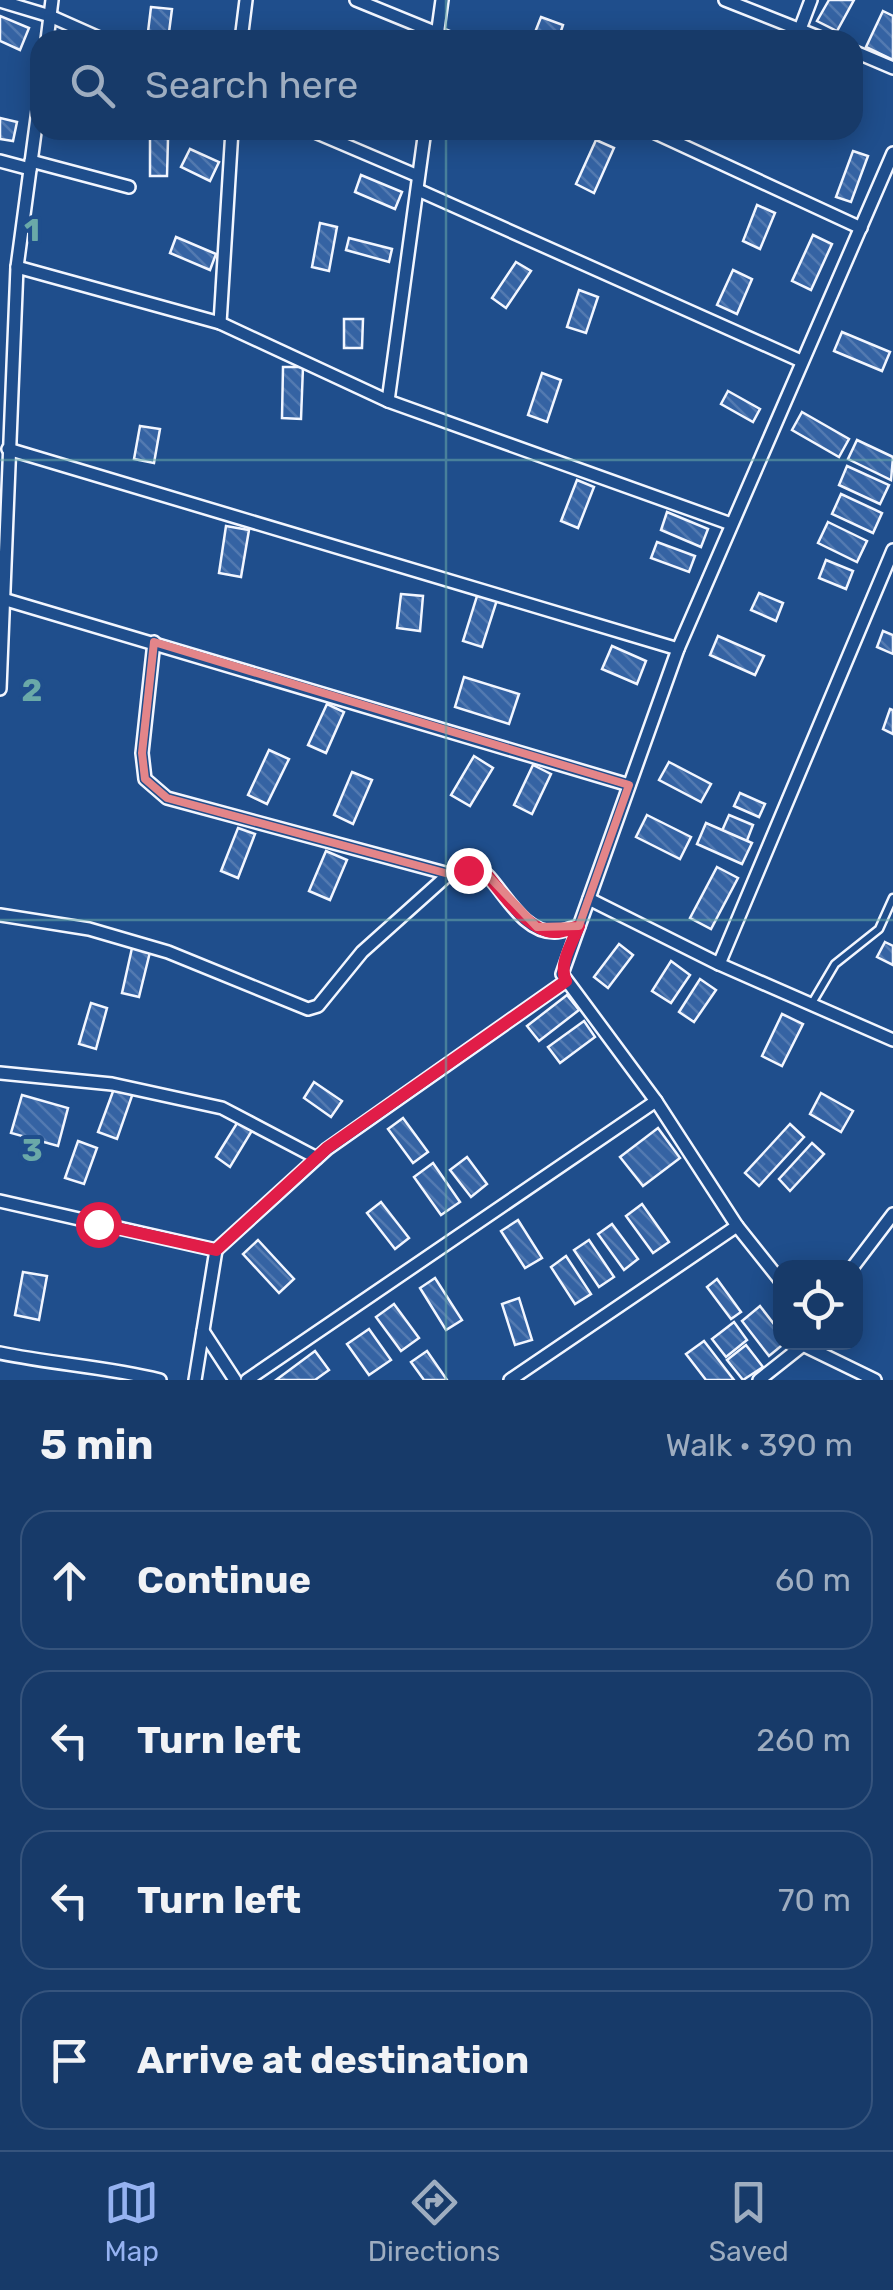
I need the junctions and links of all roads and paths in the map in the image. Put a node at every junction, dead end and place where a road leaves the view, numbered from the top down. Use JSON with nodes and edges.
{"nodes":[{"id":1,"x":52,"y":0,"type":"edge"},
{"id":2,"x":246,"y":0,"type":"edge"},
{"id":3,"x":356,"y":0,"type":"edge"},
{"id":4,"x":442,"y":0,"type":"edge"},
{"id":5,"x":725,"y":0,"type":"edge"},
{"id":6,"x":811,"y":0,"type":"edge"},
{"id":7,"x":0,"y":1,"type":"edge"},
{"id":8,"x":50,"y":16,"type":"junction"},
{"id":9,"x":800,"y":29,"type":"joint"},
{"id":10,"x":48,"y":30,"type":"edge"},
{"id":11,"x":82,"y":30,"type":"edge"},
{"id":12,"x":242,"y":30,"type":"edge"},
{"id":13,"x":424,"y":30,"type":"edge"},
{"id":14,"x":438,"y":30,"type":"edge"},
{"id":15,"x":863,"y":56,"type":"edge"},
{"id":16,"x":893,"y":68,"type":"edge"},
{"id":17,"x":34,"y":140,"type":"edge"},
{"id":18,"x":231,"y":140,"type":"edge"},
{"id":19,"x":330,"y":140,"type":"edge"},
{"id":20,"x":423,"y":140,"type":"edge"},
{"id":21,"x":671,"y":140,"type":"edge"},
{"id":22,"x":893,"y":153,"type":"edge"},
{"id":23,"x":0,"y":161,"type":"edge"},
{"id":24,"x":31,"y":165,"type":"junction"},
{"id":25,"x":418,"y":183,"type":"junction"},
{"id":26,"x":130,"y":188,"type":"dead end"},
{"id":27,"x":861,"y":228,"type":"junction"},
{"id":28,"x":17,"y":267,"type":"junction"},
{"id":29,"x":0,"y":308,"type":"edge"},
{"id":30,"x":15,"y":313,"type":"junction"},
{"id":31,"x":220,"y":322,"type":"junction"},
{"id":32,"x":801,"y":362,"type":"junction"},
{"id":33,"x":388,"y":401,"type":"junction"},
{"id":34,"x":10,"y":414,"type":"junction"},
{"id":35,"x":0,"y":430,"type":"edge"},
{"id":36,"x":8,"y":450,"type":"junction"},
{"id":37,"x":731,"y":524,"type":"junction"},
{"id":38,"x":893,"y":550,"type":"edge"},
{"id":39,"x":3,"y":598,"type":"junction"},
{"id":40,"x":154,"y":642,"type":"junction"},
{"id":41,"x":678,"y":649,"type":"junction"},
{"id":42,"x":0,"y":689,"type":"edge"},
{"id":43,"x":629,"y":785,"type":"junction"},
{"id":44,"x":449,"y":874,"type":"junction"},
{"id":45,"x":893,"y":898,"type":"edge"},
{"id":46,"x":589,"y":899,"type":"junction"},
{"id":47,"x":0,"y":915,"type":"edge"},
{"id":48,"x":579,"y":926,"type":"junction"},
{"id":49,"x":719,"y":964,"type":"junction"},
{"id":50,"x":566,"y":981,"type":"junction"},
{"id":51,"x":812,"y":1003,"type":"junction"},
{"id":52,"x":893,"y":1040,"type":"edge"},
{"id":53,"x":0,"y":1073,"type":"edge"},
{"id":54,"x":656,"y":1101,"type":"junction"},
{"id":55,"x":318,"y":1158,"type":"junction"},
{"id":56,"x":0,"y":1202,"type":"edge"},
{"id":57,"x":893,"y":1214,"type":"edge"},
{"id":58,"x":737,"y":1226,"type":"junction"},
{"id":59,"x":216,"y":1250,"type":"junction"},
{"id":60,"x":858,"y":1260,"type":"edge"},
{"id":61,"x":773,"y":1271,"type":"edge"},
{"id":62,"x":204,"y":1330,"type":"junction"},
{"id":63,"x":798,"y":1350,"type":"edge"},
{"id":64,"x":817,"y":1350,"type":"edge"},
{"id":65,"x":0,"y":1353,"type":"edge"},
{"id":66,"x":58,"y":1365,"type":"junction"},
{"id":67,"x":67,"y":1380,"type":"edge"},
{"id":68,"x":160,"y":1380,"type":"edge"},
{"id":69,"x":195,"y":1380,"type":"edge"},
{"id":70,"x":235,"y":1380,"type":"edge"},
{"id":71,"x":248,"y":1380,"type":"edge"},
{"id":72,"x":510,"y":1380,"type":"edge"},
{"id":73,"x":758,"y":1380,"type":"edge"},
{"id":74,"x":874,"y":1380,"type":"edge"}],
"edges":[{"from":1,"to":8,"type":"street"},
{"from":2,"to":12,"type":"street"},
{"from":3,"to":13,"type":"street"},
{"from":4,"to":14,"type":"street"},
{"from":5,"to":9,"type":"street"},
{"from":6,"to":9,"type":"street"},
{"from":7,"to":8,"type":"street"},
{"from":8,"to":10,"type":"street"},
{"from":8,"to":11,"type":"street"},
{"from":15,"to":16,"type":"street"},
{"from":17,"to":24,"type":"street"},
{"from":18,"to":31,"type":"street"},
{"from":19,"to":25,"type":"street"},
{"from":20,"to":25,"type":"street"},
{"from":21,"to":27,"type":"street"},
{"from":22,"to":27,"type":"street"},
{"from":23,"to":24,"type":"street"},
{"from":24,"to":26,"type":"street"},
{"from":24,"to":28,"type":"street"},
{"from":25,"to":32,"type":"street"},
{"from":25,"to":33,"type":"street"},
{"from":27,"to":32,"type":"street"},
{"from":28,"to":30,"type":"street"},
{"from":28,"to":31,"type":"street"},
{"from":29,"to":30,"type":"street"},
{"from":30,"to":34,"type":"street"},
{"from":31,"to":33,"type":"street"},
{"from":32,"to":37,"type":"street"},
{"from":33,"to":37,"type":"street"},
{"from":34,"to":35,"type":"street"},
{"from":34,"to":36,"type":"street"},
{"from":36,"to":39,"type":"street"},
{"from":36,"to":41,"type":"street"},
{"from":37,"to":41,"type":"street"},
{"from":38,"to":49,"type":"street"},
{"from":39,"to":40,"type":"street"},
{"from":39,"to":42,"type":"street"},
{"from":40,"to":43,"type":"street"},
{"from":40,"to":44,"type":"street"},
{"from":41,"to":43,"type":"street"},
{"from":43,"to":46,"type":"street"},
{"from":44,"to":47,"type":"street"},
{"from":44,"to":48,"type":"street"},
{"from":45,"to":51,"type":"lane"},
{"from":46,"to":48,"type":"street"},
{"from":46,"to":49,"type":"street"},
{"from":48,"to":50,"type":"street"},
{"from":49,"to":51,"type":"street"},
{"from":50,"to":54,"type":"street"},
{"from":50,"to":55,"type":"street"},
{"from":51,"to":52,"type":"street"},
{"from":53,"to":55,"type":"street"},
{"from":54,"to":58,"type":"street"},
{"from":54,"to":71,"type":"street"},
{"from":55,"to":59,"type":"street"},
{"from":56,"to":59,"type":"street"},
{"from":57,"to":60,"type":"street"},
{"from":58,"to":61,"type":"street"},
{"from":58,"to":72,"type":"street"},
{"from":59,"to":62,"type":"street"},
{"from":62,"to":69,"type":"street"},
{"from":62,"to":70,"type":"street"},
{"from":63,"to":73,"type":"street"},
{"from":64,"to":74,"type":"street"},
{"from":65,"to":66,"type":"street"},
{"from":66,"to":67,"type":"street"},
{"from":66,"to":68,"type":"street"}]}
